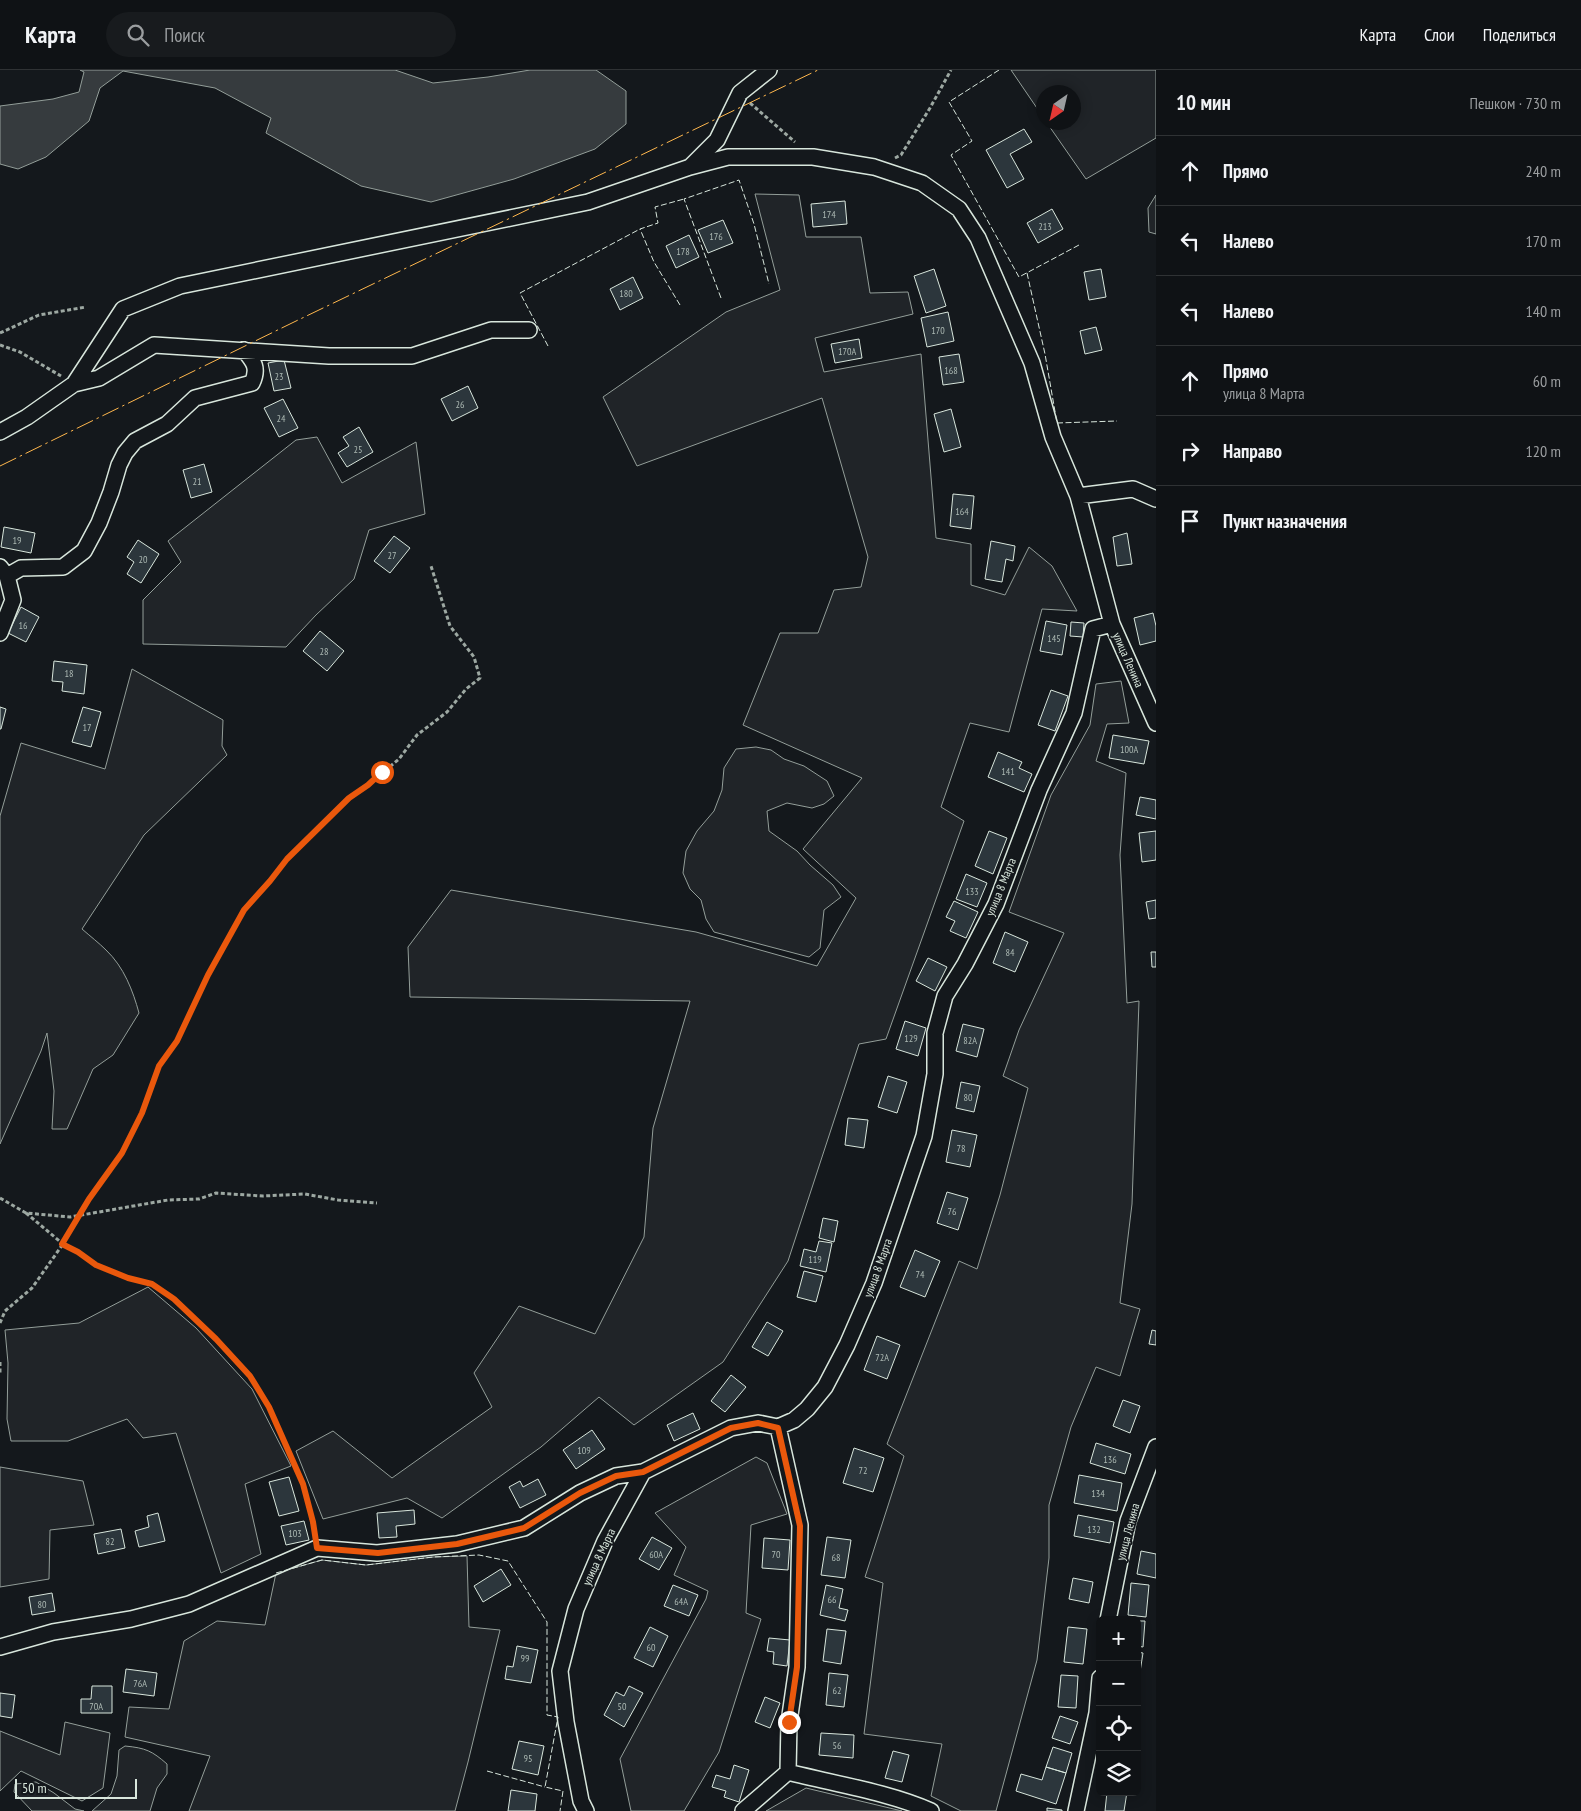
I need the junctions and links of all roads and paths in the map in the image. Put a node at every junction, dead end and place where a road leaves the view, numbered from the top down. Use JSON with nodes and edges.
{"nodes":[{"id":1,"x":769,"y":70,"type":"edge"},
{"id":2,"x":951,"y":70,"type":"edge"},
{"id":3,"x":740,"y":93,"type":"junction"},
{"id":4,"x":813,"y":158,"type":"junction"},
{"id":5,"x":874,"y":167,"type":"junction"},
{"id":6,"x":690,"y":168,"type":"junction"},
{"id":7,"x":86,"y":307,"type":"dead end"},
{"id":8,"x":529,"y":330,"type":"dead end"},
{"id":9,"x":0,"y":333,"type":"edge"},
{"id":10,"x":0,"y":345,"type":"edge"},
{"id":11,"x":244,"y":350,"type":"junction"},
{"id":12,"x":74,"y":384,"type":"junction"},
{"id":13,"x":0,"y":432,"type":"edge"},
{"id":14,"x":1078,"y":496,"type":"junction"},
{"id":15,"x":1156,"y":500,"type":"edge"},
{"id":16,"x":431,"y":566,"type":"dead end"},
{"id":17,"x":3,"y":571,"type":"edge"},
{"id":18,"x":1112,"y":624,"type":"junction"},
{"id":19,"x":0,"y":633,"type":"edge"},
{"id":20,"x":1156,"y":723,"type":"edge"},
{"id":21,"x":0,"y":1198,"type":"edge"},
{"id":22,"x":376,"y":1203,"type":"dead end"},
{"id":23,"x":26,"y":1214,"type":"junction"},
{"id":24,"x":79,"y":1216,"type":"junction"},
{"id":25,"x":62,"y":1244,"type":"junction"},
{"id":26,"x":0,"y":1322,"type":"edge"},
{"id":27,"x":0,"y":1362,"type":"edge"},
{"id":28,"x":0,"y":1373,"type":"edge"},
{"id":29,"x":778,"y":1428,"type":"junction"},
{"id":30,"x":1156,"y":1447,"type":"edge"},
{"id":31,"x":643,"y":1472,"type":"junction"},
{"id":32,"x":317,"y":1548,"type":"junction"},
{"id":33,"x":1109,"y":1616,"type":"edge"},
{"id":34,"x":0,"y":1648,"type":"edge"},
{"id":35,"x":1098,"y":1706,"type":"edge"},
{"id":36,"x":788,"y":1772,"type":"junction"},
{"id":37,"x":586,"y":1811,"type":"edge"},
{"id":38,"x":743,"y":1811,"type":"edge"},
{"id":39,"x":932,"y":1811,"type":"edge"},
{"id":40,"x":1076,"y":1811,"type":"edge"}],
"edges":[{"from":1,"to":3,"type":"street"},
{"from":2,"to":5,"type":"path"},
{"from":3,"to":4,"type":"path"},
{"from":3,"to":6,"type":"street"},
{"from":4,"to":5,"type":"street","name":"улица Ленина"},
{"from":4,"to":6,"type":"street","name":"улица Ленина"},
{"from":5,"to":14,"type":"street","name":"улица Ленина"},
{"from":6,"to":12,"type":"street","name":"улица Ленина"},
{"from":7,"to":9,"type":"path"},
{"from":8,"to":11,"type":"street"},
{"from":10,"to":12,"type":"path"},
{"from":11,"to":12,"type":"street"},
{"from":11,"to":17,"type":"street"},
{"from":12,"to":13,"type":"street"},
{"from":14,"to":15,"type":"street"},
{"from":14,"to":18,"type":"street","name":"улица Ленина"},
{"from":16,"to":24,"type":"path"},
{"from":17,"to":19,"type":"street"},
{"from":18,"to":20,"type":"street","name":"улица Ленина"},
{"from":18,"to":29,"type":"street","name":"улица 8 Марта"},
{"from":21,"to":23,"type":"path"},
{"from":22,"to":24,"type":"path"},
{"from":23,"to":24,"type":"path"},
{"from":23,"to":25,"type":"path"},
{"from":24,"to":25,"type":"path"},
{"from":25,"to":26,"type":"path"},
{"from":25,"to":32,"type":"path"},
{"from":27,"to":28,"type":"path"},
{"from":29,"to":31,"type":"street"},
{"from":29,"to":36,"type":"street"},
{"from":30,"to":33,"type":"street","name":"улица Ленина"},
{"from":31,"to":32,"type":"street"},
{"from":31,"to":37,"type":"street","name":"улица 8 Марта"},
{"from":32,"to":34,"type":"street"},
{"from":35,"to":40,"type":"street"},
{"from":36,"to":38,"type":"street"},
{"from":36,"to":39,"type":"street"}]}
